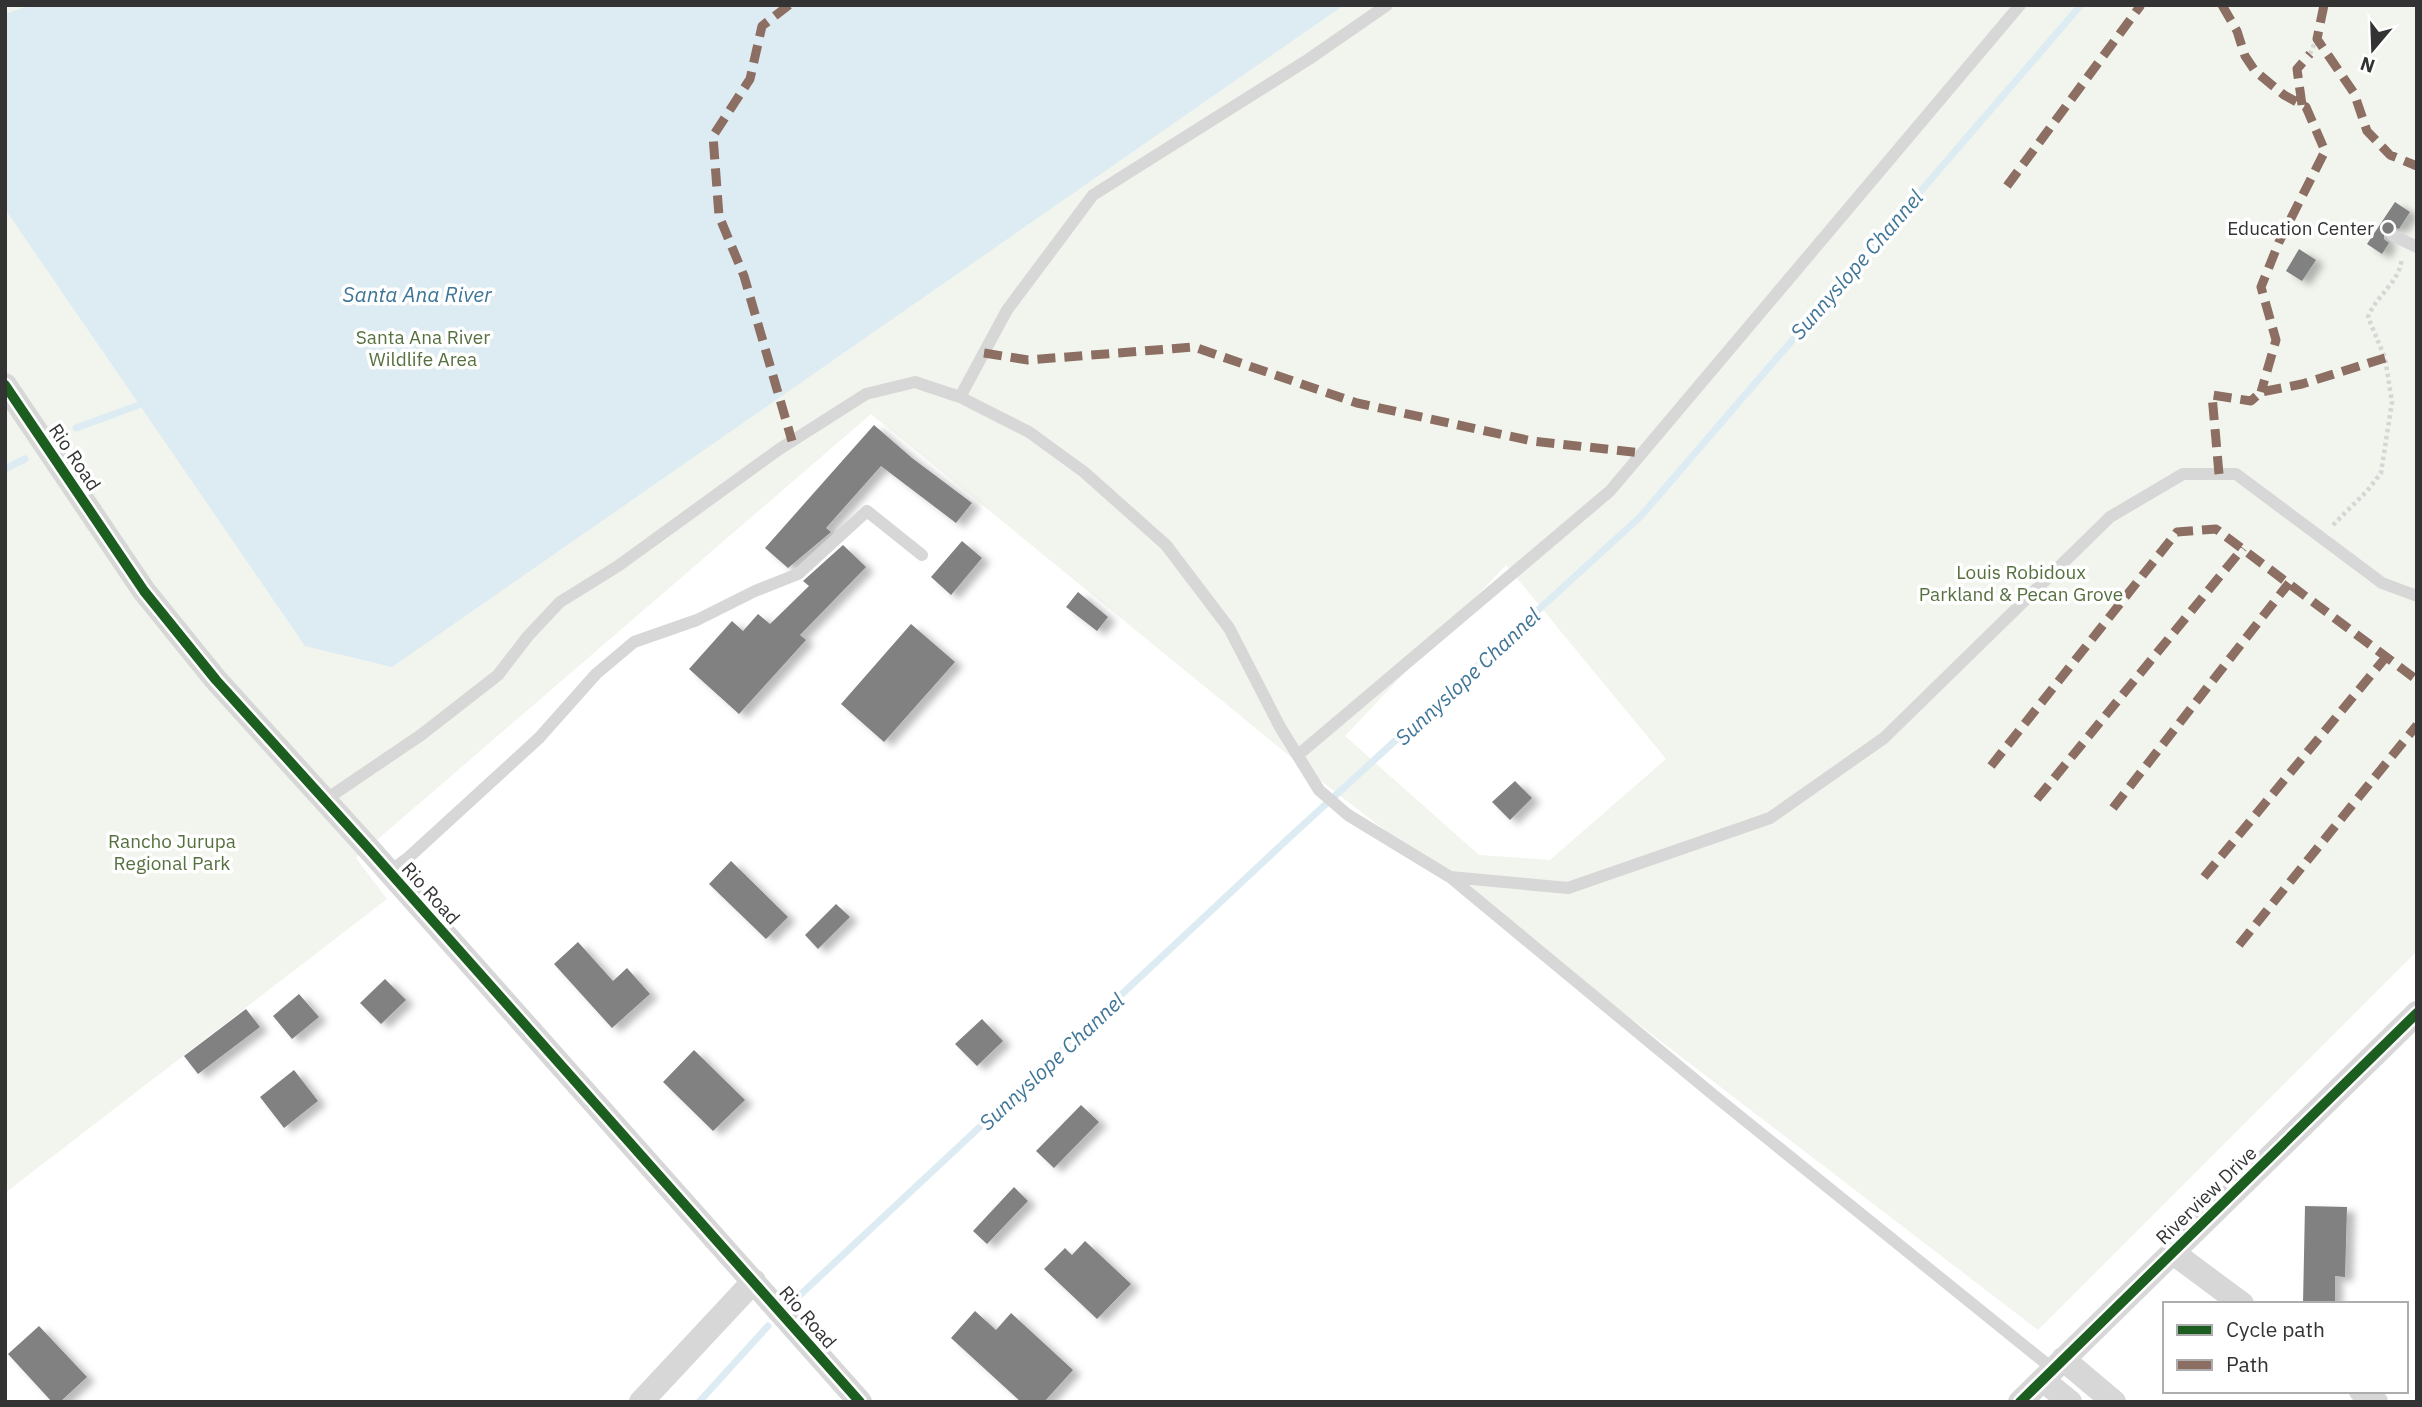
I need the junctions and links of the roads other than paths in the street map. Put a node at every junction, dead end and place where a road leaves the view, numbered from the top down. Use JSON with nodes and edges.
{"nodes":[{"id":1,"x":1387,"y":5,"type":"edge"},
{"id":2,"x":2020,"y":5,"type":"edge"},
{"id":3,"x":2392,"y":235,"type":"road end"},
{"id":4,"x":2417,"y":247,"type":"edge"},
{"id":5,"x":5,"y":385,"type":"edge"},
{"id":6,"x":960,"y":397,"type":"junction"},
{"id":7,"x":922,"y":555,"type":"dead end"},
{"id":8,"x":2417,"y":596,"type":"edge"},
{"id":9,"x":1298,"y":755,"type":"junction"},
{"id":10,"x":325,"y":800,"type":"junction"},
{"id":11,"x":389,"y":872,"type":"junction"},
{"id":12,"x":1450,"y":877,"type":"junction"},
{"id":13,"x":2417,"y":1013,"type":"edge"},
{"id":14,"x":2172,"y":1252,"type":"junction"},
{"id":15,"x":754,"y":1281,"type":"junction"},
{"id":16,"x":2239,"y":1302,"type":"edge"},
{"id":17,"x":2053,"y":1369,"type":"junction"},
{"id":18,"x":641,"y":1402,"type":"edge"},
{"id":19,"x":860,"y":1402,"type":"edge"},
{"id":20,"x":2020,"y":1402,"type":"edge"},
{"id":21,"x":2070,"y":1402,"type":"edge"},
{"id":22,"x":2114,"y":1402,"type":"edge"}],
"edges":[{"from":1,"to":6,"type":"lane"},
{"from":2,"to":9,"type":"lane"},
{"from":3,"to":4,"type":"lane"},
{"from":5,"to":10,"type":"street","name":"Rio Road"},
{"from":6,"to":9,"type":"lane"},
{"from":6,"to":10,"type":"lane"},
{"from":7,"to":11,"type":"lane"},
{"from":8,"to":12,"type":"lane"},
{"from":9,"to":12,"type":"lane"},
{"from":10,"to":11,"type":"street","name":"Rio Road"},
{"from":11,"to":15,"type":"street","name":"Rio Road"},
{"from":12,"to":17,"type":"lane"},
{"from":13,"to":14,"type":"street","name":"Riverview Drive"},
{"from":14,"to":16,"type":"street"},
{"from":14,"to":17,"type":"street","name":"Riverview Drive"},
{"from":15,"to":18,"type":"street"},
{"from":15,"to":19,"type":"street","name":"Rio Road"},
{"from":17,"to":20,"type":"street","name":"Riverview Drive"},
{"from":17,"to":21,"type":"street"},
{"from":17,"to":22,"type":"street"}]}
